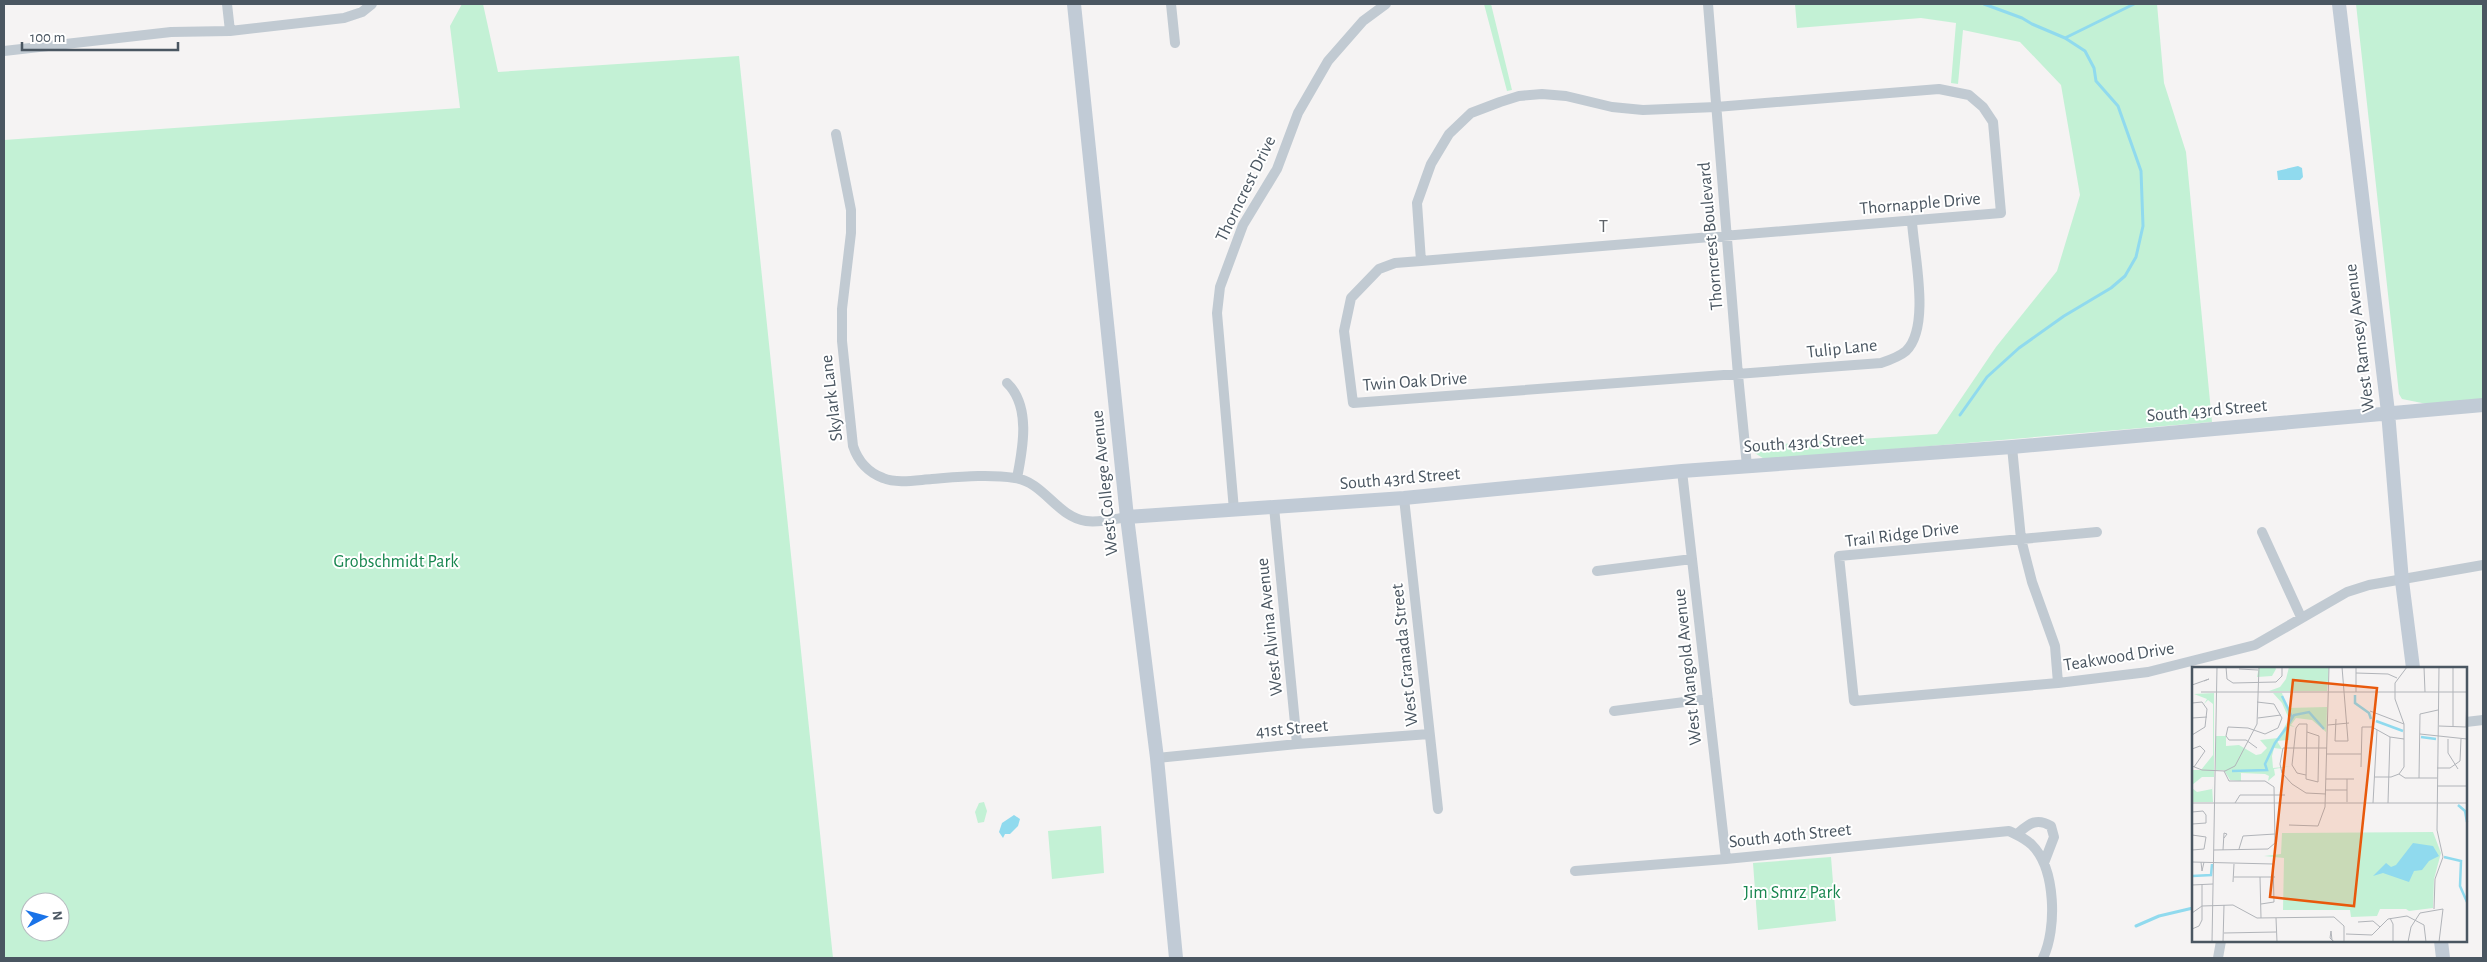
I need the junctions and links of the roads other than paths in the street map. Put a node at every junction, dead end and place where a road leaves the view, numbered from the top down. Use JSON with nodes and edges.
{"nodes":[{"id":1,"x":227,"y":4,"type":"edge"},
{"id":2,"x":372,"y":4,"type":"edge"},
{"id":3,"x":1074,"y":4,"type":"edge"},
{"id":4,"x":1171,"y":4,"type":"edge"},
{"id":5,"x":1386,"y":4,"type":"edge"},
{"id":6,"x":1708,"y":4,"type":"edge"},
{"id":7,"x":2339,"y":4,"type":"edge"},
{"id":8,"x":230,"y":31,"type":"junction"},
{"id":9,"x":1175,"y":43,"type":"dead end"},
{"id":10,"x":4,"y":51,"type":"edge"},
{"id":11,"x":1716,"y":107,"type":"junction"},
{"id":12,"x":836,"y":134,"type":"dead end"},
{"id":13,"x":1912,"y":222,"type":"junction"},
{"id":14,"x":1728,"y":234,"type":"junction"},
{"id":15,"x":1421,"y":261,"type":"junction"},
{"id":16,"x":1738,"y":375,"type":"junction"},
{"id":17,"x":1007,"y":383,"type":"dead end"},
{"id":18,"x":2483,"y":405,"type":"edge"},
{"id":19,"x":2388,"y":412,"type":"junction"},
{"id":20,"x":2012,"y":447,"type":"junction"},
{"id":21,"x":1747,"y":466,"type":"junction"},
{"id":22,"x":1682,"y":471,"type":"junction"},
{"id":23,"x":1017,"y":478,"type":"junction"},
{"id":24,"x":1404,"y":498,"type":"junction"},
{"id":25,"x":1274,"y":507,"type":"junction"},
{"id":26,"x":1234,"y":510,"type":"junction"},
{"id":27,"x":1127,"y":517,"type":"junction"},
{"id":28,"x":2097,"y":532,"type":"dead end"},
{"id":29,"x":2262,"y":532,"type":"dead end"},
{"id":30,"x":2020,"y":539,"type":"junction"},
{"id":31,"x":1692,"y":559,"type":"junction"},
{"id":32,"x":2483,"y":565,"type":"edge"},
{"id":33,"x":1597,"y":571,"type":"dead end"},
{"id":34,"x":2402,"y":581,"type":"junction"},
{"id":35,"x":2301,"y":617,"type":"junction"},
{"id":36,"x":2413,"y":667,"type":"edge"},
{"id":37,"x":2058,"y":683,"type":"junction"},
{"id":38,"x":1708,"y":699,"type":"junction"},
{"id":39,"x":1854,"y":701,"type":"joint"},
{"id":40,"x":1614,"y":711,"type":"dead end"},
{"id":41,"x":2483,"y":720,"type":"edge"},
{"id":42,"x":2467,"y":722,"type":"edge"},
{"id":43,"x":1429,"y":734,"type":"junction"},
{"id":44,"x":1297,"y":744,"type":"junction"},
{"id":45,"x":1157,"y":758,"type":"junction"},
{"id":46,"x":1438,"y":809,"type":"dead end"},
{"id":47,"x":2013,"y":833,"type":"junction"},
{"id":48,"x":1726,"y":859,"type":"junction"},
{"id":49,"x":2044,"y":862,"type":"junction"},
{"id":50,"x":1575,"y":871,"type":"dead end"},
{"id":51,"x":2221,"y":942,"type":"edge"},
{"id":52,"x":2441,"y":942,"type":"edge"},
{"id":53,"x":1176,"y":958,"type":"edge"},
{"id":54,"x":2044,"y":958,"type":"edge"},
{"id":55,"x":2218,"y":958,"type":"edge"},
{"id":56,"x":2443,"y":958,"type":"edge"}],
"edges":[{"from":1,"to":8,"type":"street"},
{"from":2,"to":8,"type":"street"},
{"from":3,"to":27,"type":"street","name":"West College Avenue"},
{"from":4,"to":9,"type":"street"},
{"from":5,"to":26,"type":"street","name":"Thorncrest Drive"},
{"from":6,"to":11,"type":"street","name":"Thorncrest Boulevard"},
{"from":7,"to":19,"type":"street","name":"West Ramsey Avenue"},
{"from":8,"to":10,"type":"street"},
{"from":11,"to":13,"type":"street","name":"Thornapple Drive"},
{"from":11,"to":14,"type":"street","name":"Thorncrest Boulevard"},
{"from":11,"to":15,"type":"street"},
{"from":12,"to":23,"type":"street","name":"Skylark Lane"},
{"from":13,"to":14,"type":"street","name":"Thornapple Drive"},
{"from":13,"to":16,"type":"street","name":"Tulip Lane"},
{"from":14,"to":15,"type":"street","name":"Twin Oak Drive"},
{"from":14,"to":16,"type":"street","name":"Thorncrest Boulevard"},
{"from":15,"to":16,"type":"street","name":"Twin Oak Drive"},
{"from":16,"to":21,"type":"street","name":"Thorncrest Boulevard"},
{"from":17,"to":23,"type":"street"},
{"from":18,"to":19,"type":"street","name":"South 43rd Street"},
{"from":19,"to":20,"type":"street","name":"South 43rd Street"},
{"from":19,"to":34,"type":"street","name":"West Ramsey Avenue"},
{"from":20,"to":21,"type":"street","name":"South 43rd Street"},
{"from":20,"to":30,"type":"street"},
{"from":21,"to":22,"type":"street","name":"South 43rd Street"},
{"from":22,"to":24,"type":"street","name":"South 43rd Street"},
{"from":22,"to":31,"type":"street","name":"West Mangold Avenue"},
{"from":23,"to":27,"type":"street","name":"Skylark Lane"},
{"from":24,"to":25,"type":"street","name":"South 43rd Street"},
{"from":24,"to":43,"type":"street","name":"West Granada Street"},
{"from":25,"to":26,"type":"street","name":"South 43rd Street"},
{"from":25,"to":44,"type":"street","name":"West Alvina Avenue"},
{"from":26,"to":27,"type":"street","name":"South 43rd Street"},
{"from":27,"to":45,"type":"street","name":"West College Avenue"},
{"from":28,"to":30,"type":"street"},
{"from":29,"to":35,"type":"street"},
{"from":30,"to":37,"type":"street"},
{"from":30,"to":39,"type":"street","name":"Trail Ridge Drive"},
{"from":31,"to":33,"type":"street"},
{"from":31,"to":38,"type":"street","name":"West Mangold Avenue"},
{"from":32,"to":34,"type":"street","name":"Teakwood Drive"},
{"from":34,"to":35,"type":"street","name":"Teakwood Drive"},
{"from":34,"to":36,"type":"street","name":"West Ramsey Avenue"},
{"from":35,"to":37,"type":"street","name":"Teakwood Drive"},
{"from":37,"to":39,"type":"street","name":"Teakwood Drive"},
{"from":38,"to":40,"type":"street"},
{"from":38,"to":48,"type":"street","name":"West Mangold Avenue"},
{"from":41,"to":42,"type":"street"},
{"from":43,"to":44,"type":"street","name":"41st Street"},
{"from":43,"to":46,"type":"street","name":"West Granada Street"},
{"from":44,"to":45,"type":"street","name":"41st Street"},
{"from":45,"to":53,"type":"street","name":"West College Avenue"},
{"from":47,"to":48,"type":"street","name":"South 40th Street"},
{"from":47,"to":49,"type":"street"},
{"from":47,"to":49,"type":"street"},
{"from":48,"to":50,"type":"street","name":"South 40th Street"},
{"from":49,"to":54,"type":"street"},
{"from":51,"to":55,"type":"street"},
{"from":52,"to":56,"type":"street"}]}
